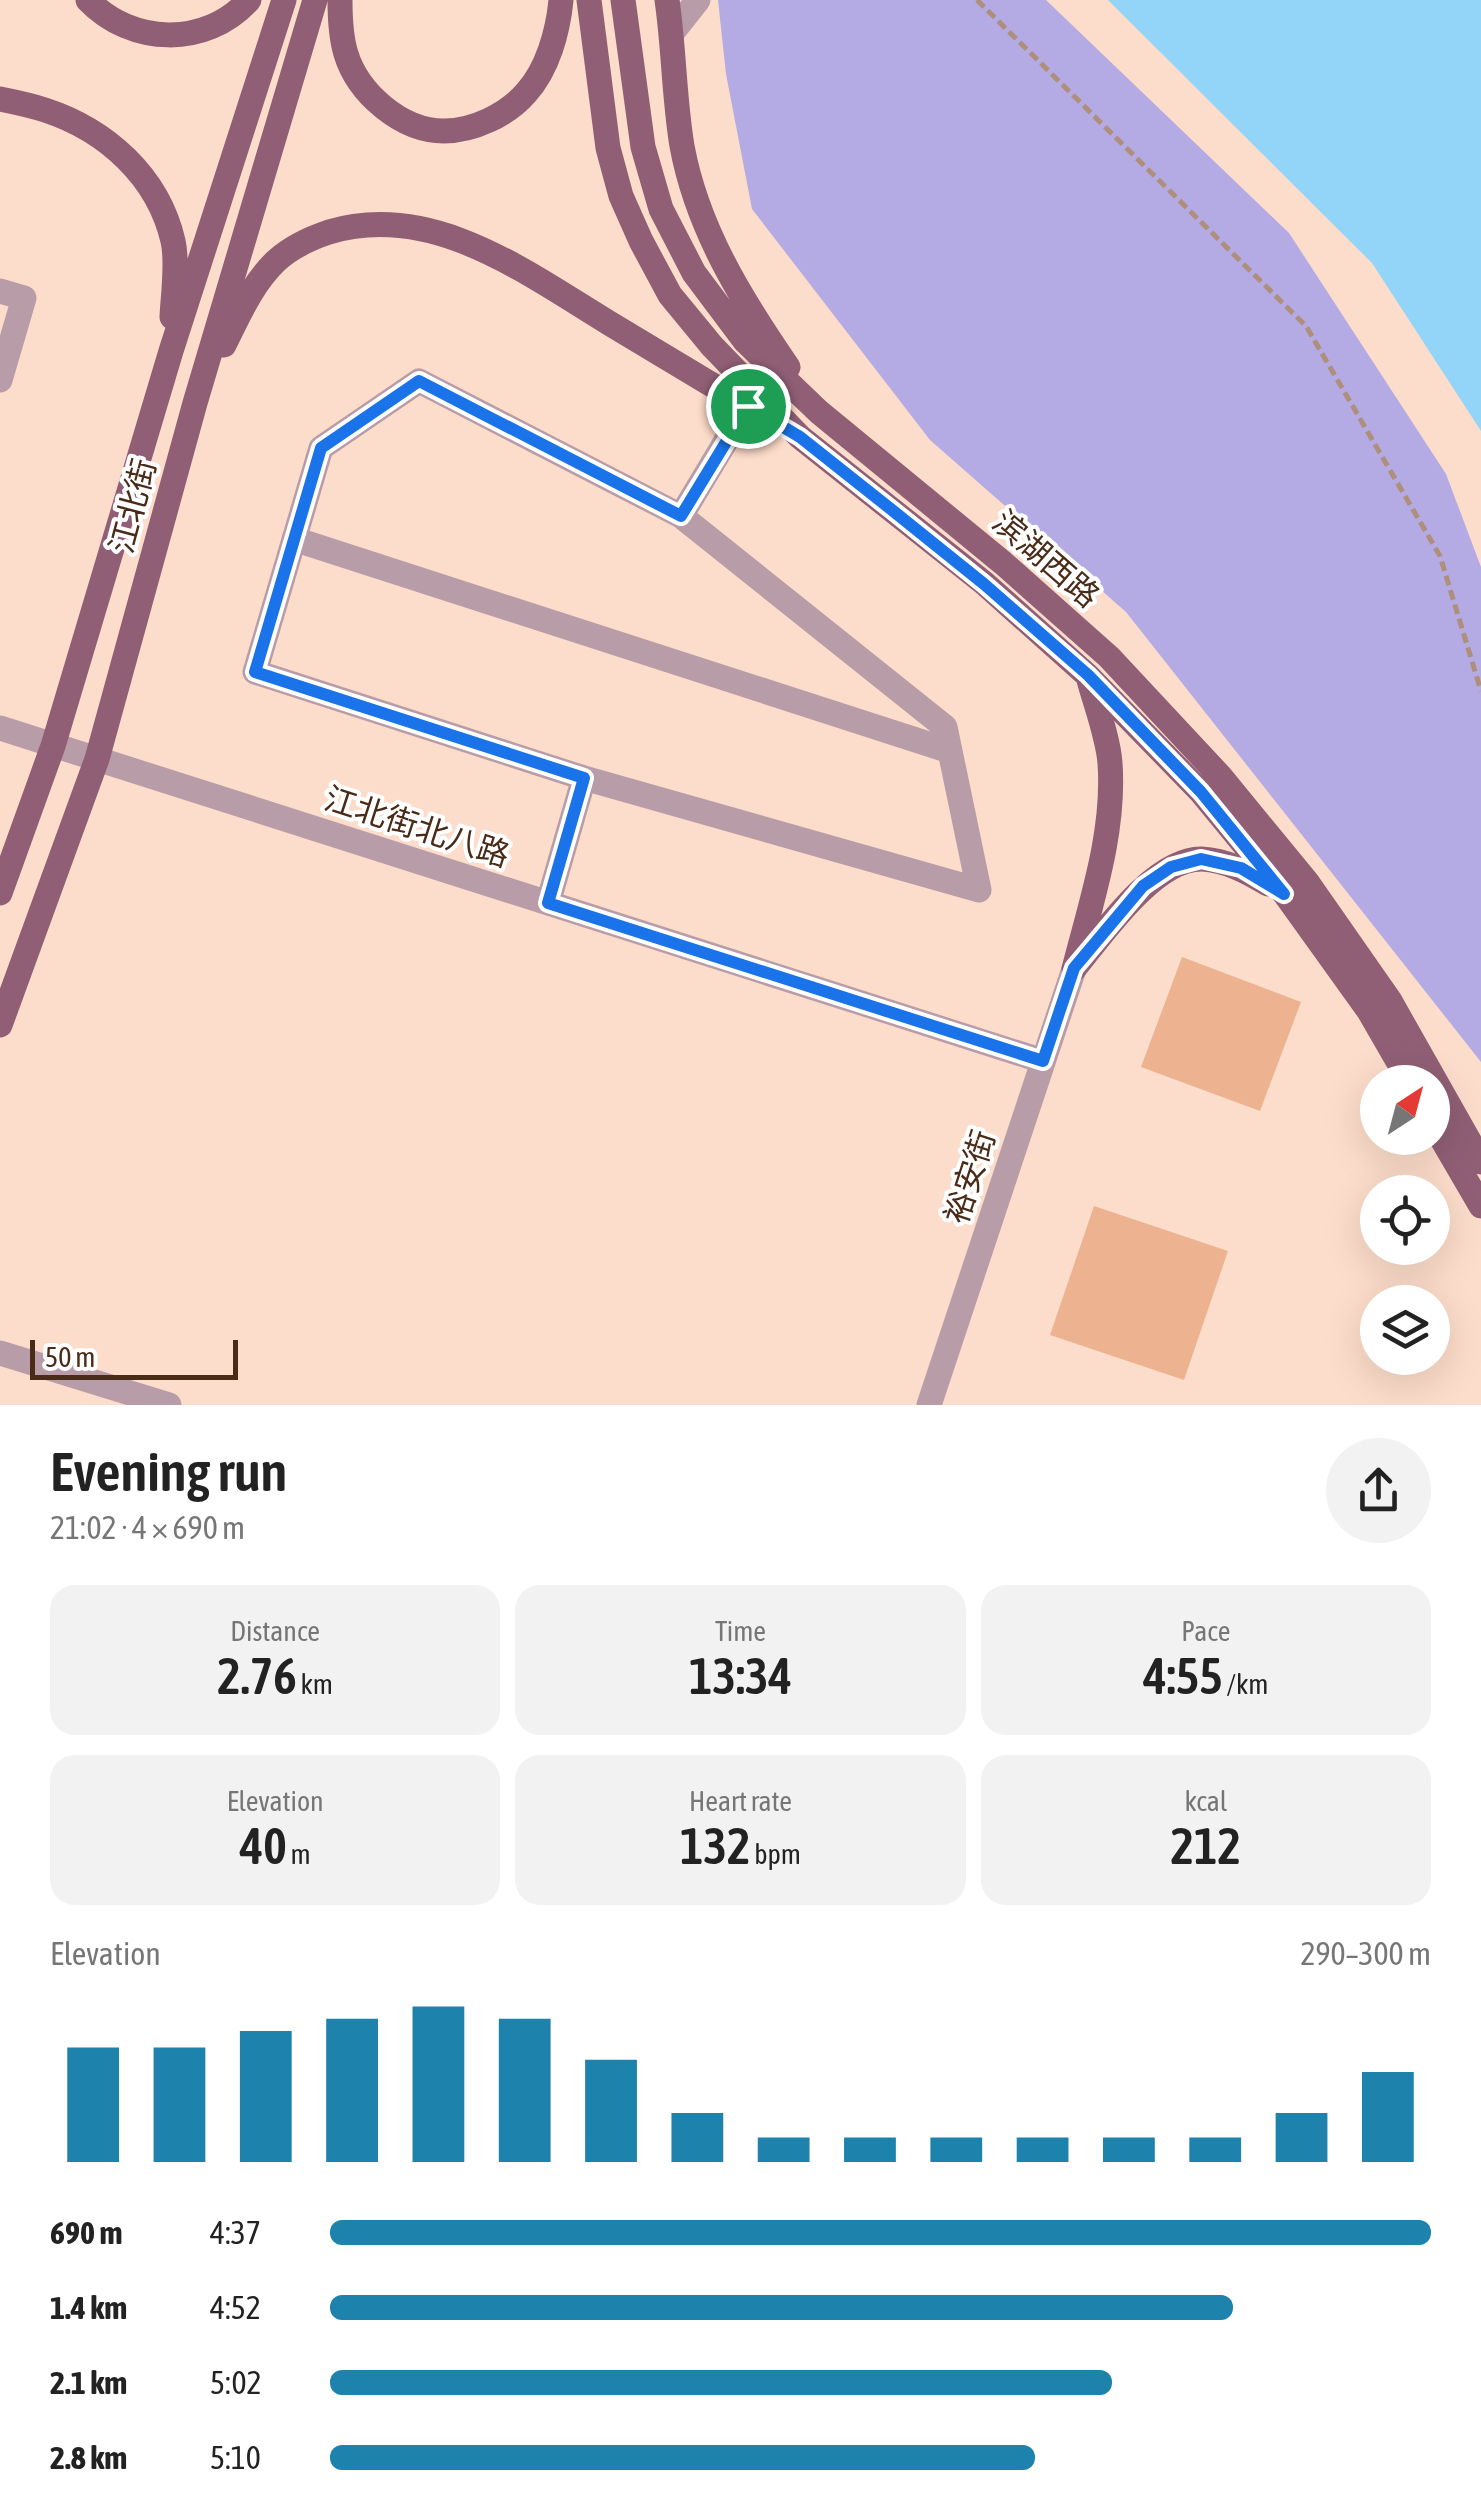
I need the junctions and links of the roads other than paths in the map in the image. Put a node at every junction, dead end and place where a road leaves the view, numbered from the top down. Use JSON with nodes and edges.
{"nodes":[{"id":1,"x":88,"y":0,"type":"edge"},
{"id":2,"x":249,"y":0,"type":"edge"},
{"id":3,"x":284,"y":0,"type":"edge"},
{"id":4,"x":314,"y":0,"type":"edge"},
{"id":5,"x":340,"y":0,"type":"edge"},
{"id":6,"x":562,"y":0,"type":"edge"},
{"id":7,"x":589,"y":0,"type":"edge"},
{"id":8,"x":623,"y":0,"type":"edge"},
{"id":9,"x":667,"y":0,"type":"edge"},
{"id":10,"x":698,"y":0,"type":"edge"},
{"id":11,"x":672,"y":32,"type":"junction"},
{"id":12,"x":0,"y":99,"type":"edge"},
{"id":13,"x":0,"y":291,"type":"edge"},
{"id":14,"x":171,"y":350,"type":"junction"},
{"id":15,"x":0,"y":380,"type":"edge"},
{"id":16,"x":195,"y":403,"type":"junction"},
{"id":17,"x":748,"y":406,"type":"junction"},
{"id":18,"x":819,"y":412,"type":"junction"},
{"id":19,"x":800,"y":437,"type":"junction"},
{"id":20,"x":681,"y":516,"type":"junction"},
{"id":21,"x":294,"y":539,"type":"junction"},
{"id":22,"x":1088,"y":675,"type":"junction"},
{"id":23,"x":0,"y":728,"type":"edge"},
{"id":24,"x":52,"y":746,"type":"junction"},
{"id":25,"x":950,"y":752,"type":"junction"},
{"id":26,"x":97,"y":759,"type":"junction"},
{"id":27,"x":584,"y":778,"type":"junction"},
{"id":28,"x":0,"y":893,"type":"edge"},
{"id":29,"x":1284,"y":894,"type":"junction"},
{"id":30,"x":548,"y":903,"type":"junction"},
{"id":31,"x":1074,"y":968,"type":"junction"},
{"id":32,"x":0,"y":1025,"type":"edge"},
{"id":33,"x":1043,"y":1061,"type":"junction"},
{"id":34,"x":1400,"y":1065,"type":"edge"},
{"id":35,"x":1450,"y":1153,"type":"edge"},
{"id":36,"x":1481,"y":1162,"type":"edge"},
{"id":37,"x":1481,"y":1206,"type":"edge"},
{"id":38,"x":0,"y":1353,"type":"edge"},
{"id":39,"x":169,"y":1405,"type":"edge"},
{"id":40,"x":929,"y":1405,"type":"edge"}],
"edges":[{"from":1,"to":2,"type":"main road"},
{"from":3,"to":14,"type":"main road","name":"江北街"},
{"from":4,"to":16,"type":"main road","name":"江北街"},
{"from":5,"to":6,"type":"main road"},
{"from":7,"to":19,"type":"main road","name":"滨湖西路"},
{"from":8,"to":18,"type":"main road","name":"滨湖西路"},
{"from":9,"to":11,"type":"main road"},
{"from":10,"to":11,"type":"street"},
{"from":11,"to":18,"type":"main road"},
{"from":12,"to":14,"type":"main road"},
{"from":13,"to":15,"type":"street"},
{"from":14,"to":24,"type":"main road","name":"江北街"},
{"from":16,"to":17,"type":"main road"},
{"from":16,"to":26,"type":"main road","name":"江北街"},
{"from":17,"to":19,"type":"main road"},
{"from":17,"to":20,"type":"street"},
{"from":18,"to":36,"type":"main road","name":"滨湖西路"},
{"from":19,"to":22,"type":"main road","name":"滨湖西路"},
{"from":20,"to":21,"type":"street"},
{"from":20,"to":25,"type":"street"},
{"from":21,"to":25,"type":"street"},
{"from":21,"to":27,"type":"street"},
{"from":22,"to":29,"type":"main road","name":"滨湖西路"},
{"from":22,"to":31,"type":"main road"},
{"from":23,"to":24,"type":"street","name":"江北街北八路"},
{"from":24,"to":26,"type":"street","name":"江北街北八路"},
{"from":24,"to":28,"type":"main road","name":"江北街"},
{"from":25,"to":27,"type":"street"},
{"from":26,"to":30,"type":"street","name":"江北街北八路"},
{"from":26,"to":32,"type":"main road","name":"江北街"},
{"from":27,"to":30,"type":"street"},
{"from":29,"to":31,"type":"main road"},
{"from":29,"to":34,"type":"main road","name":"滨湖西路"},
{"from":30,"to":33,"type":"street","name":"江北街北八路"},
{"from":31,"to":33,"type":"street","name":"裕安街"},
{"from":33,"to":40,"type":"street","name":"裕安街"},
{"from":35,"to":37,"type":"main road"},
{"from":38,"to":39,"type":"street"}]}
